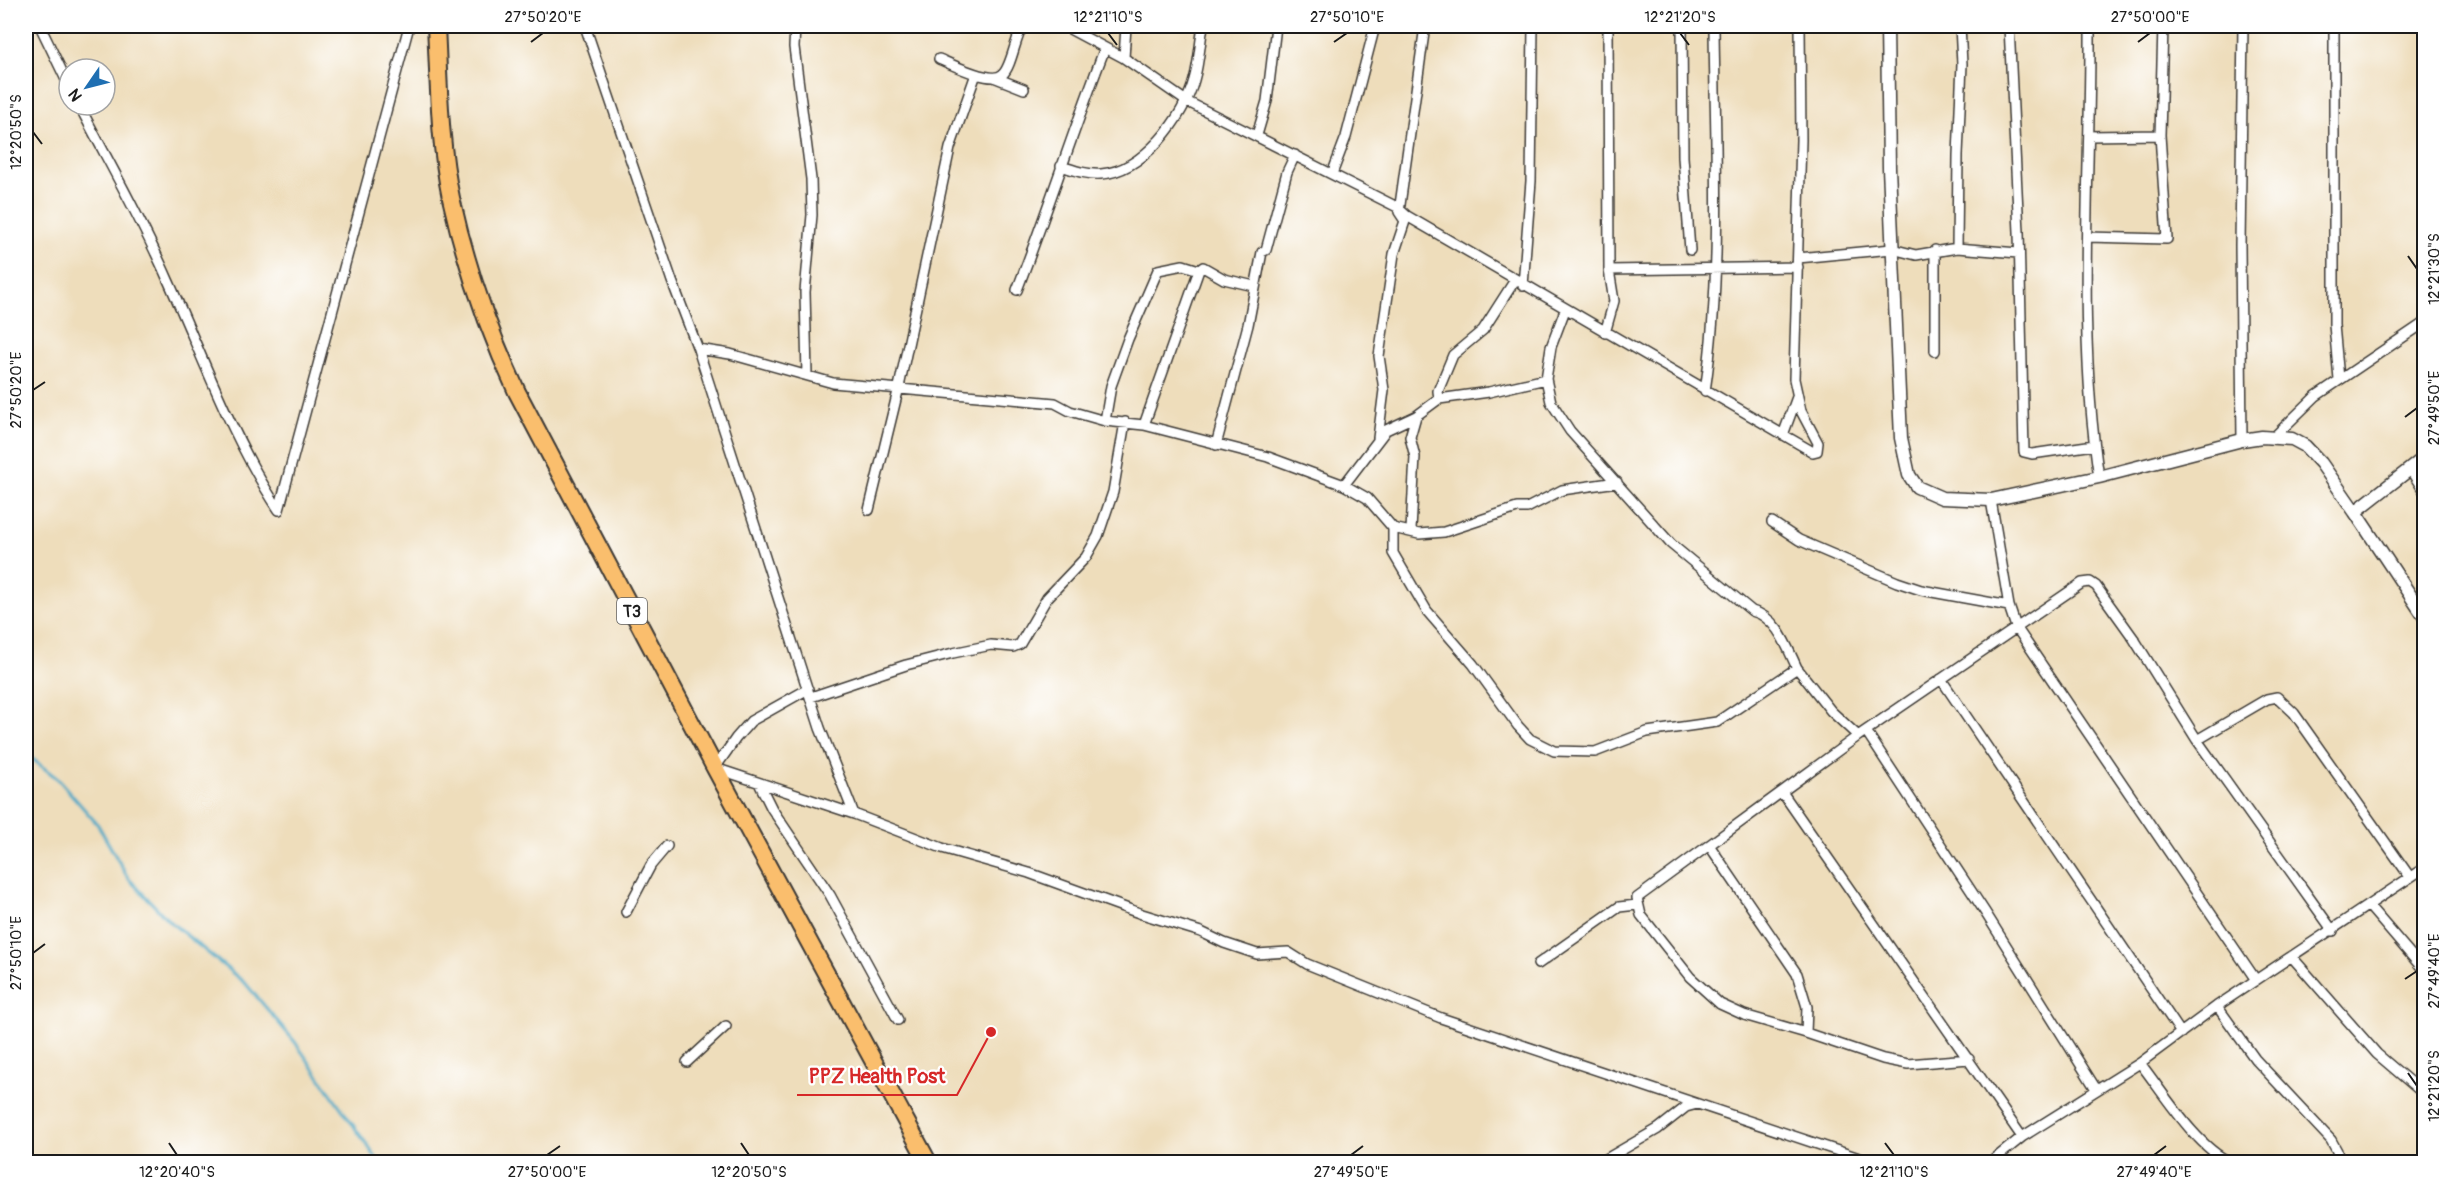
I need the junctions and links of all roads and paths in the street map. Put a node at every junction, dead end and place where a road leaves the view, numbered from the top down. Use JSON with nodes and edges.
{"nodes":[{"id":1,"x":40,"y":26,"type":"edge"},
{"id":2,"x":409,"y":26,"type":"edge"},
{"id":3,"x":436,"y":26,"type":"edge"},
{"id":4,"x":585,"y":26,"type":"edge"},
{"id":5,"x":795,"y":26,"type":"edge"},
{"id":6,"x":1023,"y":26,"type":"edge"},
{"id":7,"x":1064,"y":26,"type":"edge"},
{"id":8,"x":1126,"y":26,"type":"edge"},
{"id":9,"x":1203,"y":26,"type":"edge"},
{"id":10,"x":1276,"y":26,"type":"edge"},
{"id":11,"x":1375,"y":26,"type":"edge"},
{"id":12,"x":1425,"y":26,"type":"edge"},
{"id":13,"x":1533,"y":26,"type":"edge"},
{"id":14,"x":1608,"y":26,"type":"edge"},
{"id":15,"x":1682,"y":26,"type":"edge"},
{"id":16,"x":1714,"y":26,"type":"edge"},
{"id":17,"x":1800,"y":26,"type":"edge"},
{"id":18,"x":1887,"y":26,"type":"edge"},
{"id":19,"x":1960,"y":26,"type":"edge"},
{"id":20,"x":2008,"y":26,"type":"edge"},
{"id":21,"x":2090,"y":26,"type":"edge"},
{"id":22,"x":2163,"y":26,"type":"edge"},
{"id":23,"x":2243,"y":26,"type":"edge"},
{"id":24,"x":2334,"y":26,"type":"edge"},
{"id":25,"x":1105,"y":48,"type":"junction"},
{"id":26,"x":1124,"y":58,"type":"junction"},
{"id":27,"x":939,"y":59,"type":"dead end"},
{"id":28,"x":57,"y":61,"type":"edge"},
{"id":29,"x":976,"y":74,"type":"junction"},
{"id":30,"x":996,"y":78,"type":"junction"},
{"id":31,"x":1024,"y":89,"type":"dead end"},
{"id":32,"x":1186,"y":100,"type":"junction"},
{"id":33,"x":85,"y":117,"type":"edge"},
{"id":34,"x":1257,"y":135,"type":"junction"},
{"id":35,"x":2160,"y":135,"type":"junction"},
{"id":36,"x":2089,"y":136,"type":"junction"},
{"id":37,"x":1295,"y":154,"type":"junction"},
{"id":38,"x":1061,"y":166,"type":"junction"},
{"id":39,"x":1332,"y":174,"type":"junction"},
{"id":40,"x":1399,"y":209,"type":"junction"},
{"id":41,"x":2087,"y":237,"type":"junction"},
{"id":42,"x":1957,"y":248,"type":"junction"},
{"id":43,"x":1892,"y":249,"type":"junction"},
{"id":44,"x":1690,"y":250,"type":"dead end"},
{"id":45,"x":1935,"y":250,"type":"junction"},
{"id":46,"x":2018,"y":252,"type":"junction"},
{"id":47,"x":1798,"y":262,"type":"junction"},
{"id":48,"x":1717,"y":269,"type":"junction"},
{"id":49,"x":1199,"y":270,"type":"junction"},
{"id":50,"x":1608,"y":270,"type":"junction"},
{"id":51,"x":1519,"y":283,"type":"junction"},
{"id":52,"x":1254,"y":286,"type":"junction"},
{"id":53,"x":1017,"y":290,"type":"dead end"},
{"id":54,"x":1565,"y":310,"type":"junction"},
{"id":55,"x":2424,"y":323,"type":"edge"},
{"id":56,"x":1605,"y":333,"type":"junction"},
{"id":57,"x":698,"y":349,"type":"junction"},
{"id":58,"x":1935,"y":351,"type":"dead end"},
{"id":59,"x":807,"y":375,"type":"junction"},
{"id":60,"x":1546,"y":379,"type":"junction"},
{"id":61,"x":2339,"y":379,"type":"junction"},
{"id":62,"x":899,"y":387,"type":"junction"},
{"id":63,"x":1705,"y":391,"type":"junction"},
{"id":64,"x":1797,"y":397,"type":"junction"},
{"id":65,"x":1439,"y":399,"type":"junction"},
{"id":66,"x":1416,"y":416,"type":"junction"},
{"id":67,"x":1105,"y":421,"type":"junction"},
{"id":68,"x":1125,"y":422,"type":"junction"},
{"id":69,"x":1144,"y":425,"type":"junction"},
{"id":70,"x":1782,"y":435,"type":"junction"},
{"id":71,"x":2274,"y":436,"type":"junction"},
{"id":72,"x":1378,"y":438,"type":"junction"},
{"id":73,"x":2242,"y":440,"type":"junction"},
{"id":74,"x":1216,"y":445,"type":"junction"},
{"id":75,"x":2094,"y":445,"type":"junction"},
{"id":76,"x":2424,"y":458,"type":"edge"},
{"id":77,"x":2410,"y":469,"type":"junction"},
{"id":78,"x":2099,"y":477,"type":"junction"},
{"id":79,"x":1617,"y":482,"type":"junction"},
{"id":80,"x":1344,"y":485,"type":"junction"},
{"id":81,"x":2424,"y":491,"type":"edge"},
{"id":82,"x":1991,"y":500,"type":"junction"},
{"id":83,"x":869,"y":510,"type":"dead end"},
{"id":84,"x":2355,"y":513,"type":"junction"},
{"id":85,"x":1772,"y":522,"type":"dead end"},
{"id":86,"x":1393,"y":528,"type":"junction"},
{"id":87,"x":1411,"y":530,"type":"junction"},
{"id":88,"x":2009,"y":606,"type":"junction"},
{"id":89,"x":2424,"y":616,"type":"edge"},
{"id":90,"x":2016,"y":627,"type":"junction"},
{"id":91,"x":1797,"y":668,"type":"junction"},
{"id":92,"x":1941,"y":679,"type":"junction"},
{"id":93,"x":810,"y":693,"type":"junction"},
{"id":94,"x":1862,"y":733,"type":"junction"},
{"id":95,"x":2198,"y":740,"type":"junction"},
{"id":96,"x":715,"y":768,"type":"junction"},
{"id":97,"x":760,"y":785,"type":"junction"},
{"id":98,"x":1782,"y":792,"type":"junction"},
{"id":99,"x":854,"y":814,"type":"junction"},
{"id":100,"x":1709,"y":845,"type":"junction"},
{"id":101,"x":667,"y":846,"type":"dead end"},
{"id":102,"x":2424,"y":868,"type":"edge"},
{"id":103,"x":2410,"y":877,"type":"junction"},
{"id":104,"x":1637,"y":905,"type":"junction"},
{"id":105,"x":2369,"y":906,"type":"junction"},
{"id":106,"x":626,"y":912,"type":"dead end"},
{"id":107,"x":2332,"y":931,"type":"junction"},
{"id":108,"x":2292,"y":957,"type":"junction"},
{"id":109,"x":1538,"y":964,"type":"dead end"},
{"id":110,"x":2424,"y":970,"type":"edge"},
{"id":111,"x":2256,"y":980,"type":"junction"},
{"id":112,"x":2217,"y":1006,"type":"junction"},
{"id":113,"x":898,"y":1020,"type":"dead end"},
{"id":114,"x":726,"y":1026,"type":"dead end"},
{"id":115,"x":1806,"y":1033,"type":"junction"},
{"id":116,"x":2181,"y":1033,"type":"junction"},
{"id":117,"x":1969,"y":1059,"type":"junction"},
{"id":118,"x":687,"y":1062,"type":"dead end"},
{"id":119,"x":2140,"y":1063,"type":"junction"},
{"id":120,"x":2096,"y":1089,"type":"junction"},
{"id":121,"x":2424,"y":1094,"type":"edge"},
{"id":122,"x":1697,"y":1104,"type":"junction"},
{"id":123,"x":2022,"y":1137,"type":"junction"},
{"id":124,"x":928,"y":1162,"type":"edge"},
{"id":125,"x":1601,"y":1162,"type":"edge"},
{"id":126,"x":1871,"y":1162,"type":"edge"},
{"id":127,"x":1991,"y":1162,"type":"edge"},
{"id":128,"x":2230,"y":1162,"type":"edge"},
{"id":129,"x":2338,"y":1162,"type":"edge"}],
"edges":[{"from":1,"to":28,"type":"street"},
{"from":2,"to":33,"type":"street"},
{"from":3,"to":96,"type":"highway","number":"T3"},
{"from":4,"to":57,"type":"street"},
{"from":5,"to":59,"type":"street"},
{"from":6,"to":30,"type":"street"},
{"from":7,"to":25,"type":"street"},
{"from":8,"to":26,"type":"street"},
{"from":9,"to":32,"type":"street"},
{"from":10,"to":34,"type":"street"},
{"from":11,"to":39,"type":"street"},
{"from":12,"to":40,"type":"street"},
{"from":13,"to":51,"type":"street"},
{"from":14,"to":50,"type":"street"},
{"from":15,"to":44,"type":"street"},
{"from":16,"to":48,"type":"street"},
{"from":17,"to":47,"type":"street"},
{"from":18,"to":43,"type":"street"},
{"from":19,"to":42,"type":"street"},
{"from":20,"to":46,"type":"street"},
{"from":21,"to":36,"type":"street"},
{"from":22,"to":35,"type":"street"},
{"from":23,"to":73,"type":"street"},
{"from":24,"to":61,"type":"street"},
{"from":25,"to":26,"type":"street"},
{"from":25,"to":38,"type":"street"},
{"from":26,"to":32,"type":"street"},
{"from":27,"to":29,"type":"street"},
{"from":29,"to":30,"type":"street"},
{"from":29,"to":62,"type":"street"},
{"from":30,"to":31,"type":"street"},
{"from":32,"to":34,"type":"street"},
{"from":32,"to":38,"type":"street"},
{"from":34,"to":37,"type":"street"},
{"from":35,"to":36,"type":"street"},
{"from":35,"to":41,"type":"street"},
{"from":36,"to":41,"type":"street"},
{"from":37,"to":39,"type":"street"},
{"from":37,"to":52,"type":"street"},
{"from":38,"to":53,"type":"street"},
{"from":39,"to":40,"type":"street"},
{"from":40,"to":51,"type":"street"},
{"from":40,"to":72,"type":"street"},
{"from":41,"to":75,"type":"street"},
{"from":42,"to":45,"type":"street"},
{"from":42,"to":46,"type":"street"},
{"from":43,"to":45,"type":"street"},
{"from":43,"to":47,"type":"street"},
{"from":43,"to":82,"type":"street"},
{"from":45,"to":58,"type":"street"},
{"from":46,"to":75,"type":"street"},
{"from":47,"to":48,"type":"street"},
{"from":47,"to":64,"type":"street"},
{"from":48,"to":50,"type":"street"},
{"from":48,"to":63,"type":"street"},
{"from":49,"to":52,"type":"street"},
{"from":49,"to":67,"type":"street"},
{"from":49,"to":69,"type":"street"},
{"from":50,"to":56,"type":"street"},
{"from":51,"to":54,"type":"street"},
{"from":51,"to":65,"type":"street"},
{"from":52,"to":74,"type":"street"},
{"from":54,"to":56,"type":"street"},
{"from":54,"to":60,"type":"street"},
{"from":55,"to":61,"type":"street"},
{"from":56,"to":63,"type":"street"},
{"from":57,"to":59,"type":"street"},
{"from":57,"to":93,"type":"street"},
{"from":59,"to":62,"type":"street"},
{"from":60,"to":65,"type":"street"},
{"from":60,"to":79,"type":"street"},
{"from":61,"to":71,"type":"street"},
{"from":62,"to":67,"type":"street"},
{"from":62,"to":83,"type":"street"},
{"from":63,"to":70,"type":"street"},
{"from":64,"to":70,"type":"street"},
{"from":64,"to":70,"type":"street"},
{"from":65,"to":66,"type":"street"},
{"from":66,"to":72,"type":"street"},
{"from":66,"to":87,"type":"street"},
{"from":67,"to":68,"type":"street"},
{"from":68,"to":69,"type":"street"},
{"from":68,"to":93,"type":"street"},
{"from":69,"to":74,"type":"street"},
{"from":71,"to":73,"type":"street"},
{"from":71,"to":84,"type":"street"},
{"from":72,"to":80,"type":"street"},
{"from":73,"to":78,"type":"street"},
{"from":74,"to":80,"type":"street"},
{"from":75,"to":78,"type":"street"},
{"from":76,"to":77,"type":"street"},
{"from":77,"to":81,"type":"street"},
{"from":77,"to":84,"type":"street"},
{"from":78,"to":82,"type":"street"},
{"from":79,"to":87,"type":"street"},
{"from":79,"to":91,"type":"street"},
{"from":80,"to":86,"type":"street"},
{"from":82,"to":88,"type":"street"},
{"from":84,"to":89,"type":"street"},
{"from":85,"to":88,"type":"street"},
{"from":86,"to":87,"type":"street"},
{"from":86,"to":91,"type":"street"},
{"from":88,"to":90,"type":"street"},
{"from":90,"to":92,"type":"street"},
{"from":90,"to":95,"type":"street"},
{"from":90,"to":111,"type":"street"},
{"from":91,"to":94,"type":"street"},
{"from":92,"to":94,"type":"street"},
{"from":92,"to":116,"type":"street"},
{"from":93,"to":96,"type":"street"},
{"from":93,"to":99,"type":"street"},
{"from":94,"to":98,"type":"street"},
{"from":94,"to":120,"type":"street"},
{"from":95,"to":103,"type":"street"},
{"from":95,"to":107,"type":"street"},
{"from":96,"to":97,"type":"street"},
{"from":96,"to":124,"type":"highway","number":"T3"},
{"from":97,"to":99,"type":"street"},
{"from":97,"to":113,"type":"street"},
{"from":98,"to":100,"type":"street"},
{"from":98,"to":117,"type":"street"},
{"from":99,"to":122,"type":"street"},
{"from":100,"to":104,"type":"street"},
{"from":100,"to":115,"type":"street"},
{"from":101,"to":106,"type":"street"},
{"from":102,"to":103,"type":"street"},
{"from":103,"to":105,"type":"street"},
{"from":104,"to":109,"type":"street"},
{"from":104,"to":115,"type":"street"},
{"from":105,"to":107,"type":"street"},
{"from":105,"to":110,"type":"street"},
{"from":107,"to":108,"type":"street"},
{"from":108,"to":111,"type":"street"},
{"from":108,"to":121,"type":"street"},
{"from":111,"to":112,"type":"street"},
{"from":112,"to":116,"type":"street"},
{"from":112,"to":129,"type":"street"},
{"from":114,"to":118,"type":"street"},
{"from":115,"to":117,"type":"street"},
{"from":116,"to":119,"type":"street"},
{"from":117,"to":123,"type":"street"},
{"from":119,"to":120,"type":"street"},
{"from":119,"to":128,"type":"street"},
{"from":120,"to":123,"type":"street"},
{"from":122,"to":125,"type":"street"},
{"from":122,"to":126,"type":"street"},
{"from":123,"to":127,"type":"street"}]}
